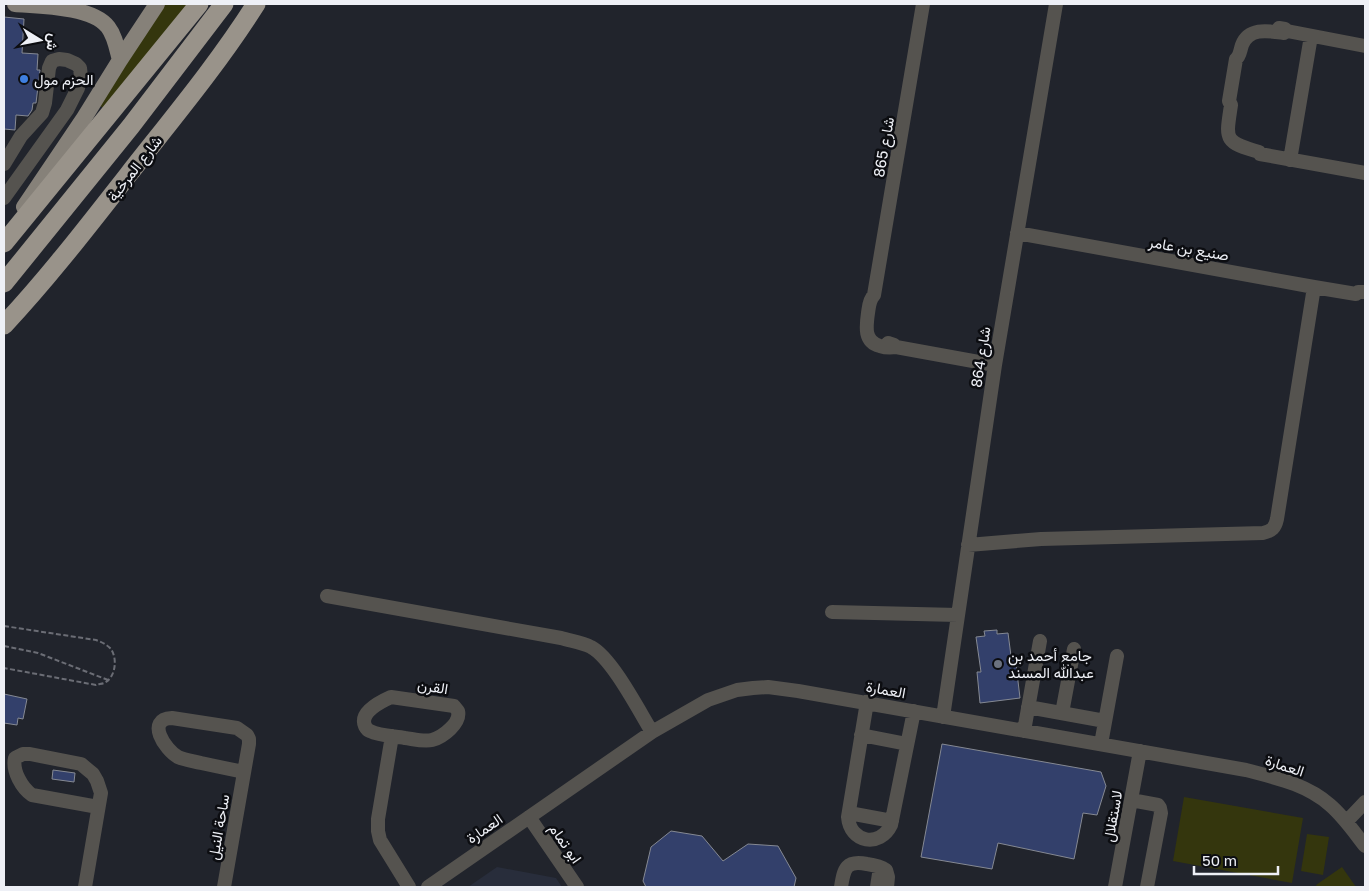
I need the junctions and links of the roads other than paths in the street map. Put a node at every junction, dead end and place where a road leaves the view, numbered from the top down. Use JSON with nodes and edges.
{"nodes":[{"id":1,"x":15,"y":4,"type":"edge"},
{"id":2,"x":156,"y":4,"type":"edge"},
{"id":3,"x":199,"y":4,"type":"edge"},
{"id":4,"x":224,"y":4,"type":"edge"},
{"id":5,"x":256,"y":4,"type":"edge"},
{"id":6,"x":923,"y":4,"type":"edge"},
{"id":7,"x":1056,"y":4,"type":"edge"},
{"id":8,"x":1311,"y":36,"type":"junction"},
{"id":9,"x":1365,"y":46,"type":"edge"},
{"id":10,"x":120,"y":60,"type":"junction"},
{"id":11,"x":45,"y":103,"type":"junction"},
{"id":12,"x":67,"y":110,"type":"junction"},
{"id":13,"x":1290,"y":160,"type":"junction"},
{"id":14,"x":4,"y":164,"type":"edge"},
{"id":15,"x":1365,"y":173,"type":"edge"},
{"id":16,"x":4,"y":198,"type":"edge"},
{"id":17,"x":1017,"y":233,"type":"junction"},
{"id":18,"x":4,"y":234,"type":"edge"},
{"id":19,"x":4,"y":243,"type":"edge"},
{"id":20,"x":4,"y":283,"type":"edge"},
{"id":21,"x":1314,"y":287,"type":"junction"},
{"id":22,"x":1362,"y":295,"type":"edge"},
{"id":23,"x":4,"y":325,"type":"edge"},
{"id":24,"x":995,"y":365,"type":"junction"},
{"id":25,"x":968,"y":546,"type":"junction"},
{"id":26,"x":327,"y":596,"type":"dead end"},
{"id":27,"x":832,"y":612,"type":"dead end"},
{"id":28,"x":958,"y":615,"type":"junction"},
{"id":29,"x":1040,"y":641,"type":"dead end"},
{"id":30,"x":1074,"y":649,"type":"dead end"},
{"id":31,"x":1117,"y":656,"type":"dead end"},
{"id":32,"x":867,"y":702,"type":"junction"},
{"id":33,"x":1028,"y":707,"type":"junction"},
{"id":34,"x":914,"y":711,"type":"junction"},
{"id":35,"x":1062,"y":713,"type":"junction"},
{"id":36,"x":943,"y":717,"type":"junction"},
{"id":37,"x":1105,"y":721,"type":"junction"},
{"id":38,"x":1024,"y":731,"type":"junction"},
{"id":39,"x":652,"y":732,"type":"junction"},
{"id":40,"x":861,"y":735,"type":"junction"},
{"id":41,"x":392,"y":736,"type":"junction"},
{"id":42,"x":907,"y":744,"type":"junction"},
{"id":43,"x":1101,"y":744,"type":"junction"},
{"id":44,"x":1140,"y":751,"type":"junction"},
{"id":45,"x":244,"y":772,"type":"junction"},
{"id":46,"x":1131,"y":800,"type":"junction"},
{"id":47,"x":1365,"y":802,"type":"edge"},
{"id":48,"x":98,"y":807,"type":"junction"},
{"id":49,"x":848,"y":813,"type":"junction"},
{"id":50,"x":529,"y":817,"type":"junction"},
{"id":51,"x":892,"y":821,"type":"junction"},
{"id":52,"x":1347,"y":821,"type":"junction"},
{"id":53,"x":1365,"y":846,"type":"edge"},
{"id":54,"x":880,"y":867,"type":"junction"},
{"id":55,"x":85,"y":887,"type":"edge"},
{"id":56,"x":224,"y":887,"type":"edge"},
{"id":57,"x":409,"y":887,"type":"edge"},
{"id":58,"x":428,"y":887,"type":"edge"},
{"id":59,"x":577,"y":887,"type":"edge"},
{"id":60,"x":840,"y":887,"type":"edge"},
{"id":61,"x":877,"y":887,"type":"edge"},
{"id":62,"x":887,"y":887,"type":"edge"},
{"id":63,"x":1115,"y":887,"type":"edge"},
{"id":64,"x":1147,"y":887,"type":"edge"}],
"edges":[{"from":1,"to":10,"type":"main road"},
{"from":2,"to":10,"type":"main road"},
{"from":3,"to":19,"type":"highway"},
{"from":4,"to":20,"type":"highway","name":"شارع المرخية"},
{"from":5,"to":23,"type":"highway","name":"شارع المرخية"},
{"from":6,"to":24,"type":"street","name":"شارع 865"},
{"from":7,"to":17,"type":"street","name":"شارع 864"},
{"from":8,"to":9,"type":"street"},
{"from":8,"to":13,"type":"street"},
{"from":8,"to":13,"type":"street"},
{"from":10,"to":18,"type":"main road"},
{"from":11,"to":12,"type":"street"},
{"from":11,"to":12,"type":"street"},
{"from":11,"to":14,"type":"street"},
{"from":12,"to":16,"type":"street"},
{"from":13,"to":15,"type":"street"},
{"from":17,"to":21,"type":"street","name":"صنيع بن عامر"},
{"from":17,"to":24,"type":"street","name":"شارع 864"},
{"from":21,"to":22,"type":"street","name":"صنيع بن عامر"},
{"from":21,"to":25,"type":"street"},
{"from":24,"to":25,"type":"street","name":"شارع 864"},
{"from":25,"to":28,"type":"street","name":"شارع 864"},
{"from":26,"to":39,"type":"street"},
{"from":27,"to":28,"type":"street"},
{"from":28,"to":36,"type":"street","name":"شارع 864"},
{"from":29,"to":33,"type":"street"},
{"from":30,"to":35,"type":"street"},
{"from":31,"to":37,"type":"street"},
{"from":32,"to":34,"type":"street","name":"العمارة"},
{"from":32,"to":39,"type":"street","name":"العمارة"},
{"from":32,"to":40,"type":"street"},
{"from":33,"to":35,"type":"street"},
{"from":33,"to":38,"type":"street"},
{"from":34,"to":36,"type":"street","name":"العمارة"},
{"from":34,"to":42,"type":"street"},
{"from":35,"to":37,"type":"street"},
{"from":36,"to":38,"type":"street","name":"العمارة"},
{"from":37,"to":43,"type":"street"},
{"from":38,"to":43,"type":"street","name":"العمارة"},
{"from":39,"to":50,"type":"street","name":"العمارة"},
{"from":40,"to":42,"type":"street"},
{"from":40,"to":49,"type":"street"},
{"from":41,"to":41,"type":"street","name":"القرن"},
{"from":41,"to":57,"type":"street"},
{"from":42,"to":51,"type":"street"},
{"from":43,"to":44,"type":"street","name":"العمارة"},
{"from":44,"to":46,"type":"street","name":"لاستقلال"},
{"from":44,"to":52,"type":"street","name":"العمارة"},
{"from":45,"to":45,"type":"street","name":"ساحة النيل"},
{"from":45,"to":56,"type":"street","name":"ساحة النيل"},
{"from":46,"to":63,"type":"street","name":"لاستقلال"},
{"from":46,"to":64,"type":"street"},
{"from":47,"to":52,"type":"street"},
{"from":48,"to":48,"type":"street"},
{"from":48,"to":55,"type":"street"},
{"from":49,"to":51,"type":"street"},
{"from":49,"to":51,"type":"street"},
{"from":50,"to":58,"type":"street","name":"العمارة"},
{"from":50,"to":59,"type":"street","name":"ابو تمام"},
{"from":52,"to":53,"type":"street","name":"العمارة"},
{"from":54,"to":60,"type":"street"},
{"from":54,"to":61,"type":"street"},
{"from":54,"to":62,"type":"street"}]}
